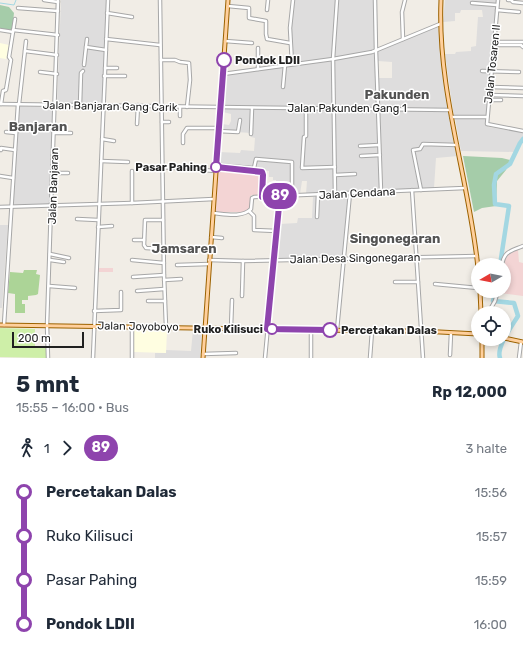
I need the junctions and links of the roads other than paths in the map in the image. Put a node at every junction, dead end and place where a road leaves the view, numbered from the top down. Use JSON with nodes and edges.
{"nodes":[{"id":1,"x":44,"y":0,"type":"edge"},
{"id":2,"x":108,"y":0,"type":"edge"},
{"id":3,"x":160,"y":0,"type":"edge"},
{"id":4,"x":268,"y":0,"type":"edge"},
{"id":5,"x":292,"y":0,"type":"edge"},
{"id":6,"x":337,"y":0,"type":"edge"},
{"id":7,"x":375,"y":0,"type":"edge"},
{"id":8,"x":405,"y":0,"type":"edge"},
{"id":9,"x":441,"y":0,"type":"edge"},
{"id":10,"x":498,"y":0,"type":"edge"},
{"id":11,"x":508,"y":0,"type":"edge"},
{"id":12,"x":58,"y":1,"type":"edge"},
{"id":13,"x":228,"y":3,"type":"edge"},
{"id":14,"x":472,"y":3,"type":"dead end"},
{"id":15,"x":523,"y":3,"type":"edge"},
{"id":16,"x":497,"y":5,"type":"junction"},
{"id":17,"x":18,"y":8,"type":"dead end"},
{"id":18,"x":267,"y":10,"type":"dead end"},
{"id":19,"x":497,"y":10,"type":"junction"},
{"id":20,"x":58,"y":11,"type":"junction"},
{"id":21,"x":519,"y":12,"type":"dead end"},
{"id":22,"x":107,"y":13,"type":"junction"},
{"id":23,"x":132,"y":17,"type":"dead end"},
{"id":24,"x":15,"y":19,"type":"dead end"},
{"id":25,"x":440,"y":24,"type":"junction"},
{"id":26,"x":0,"y":30,"type":"edge"},
{"id":27,"x":13,"y":31,"type":"junction"},
{"id":28,"x":58,"y":35,"type":"junction"},
{"id":29,"x":87,"y":39,"type":"dead end"},
{"id":30,"x":106,"y":39,"type":"junction"},
{"id":31,"x":403,"y":39,"type":"junction"},
{"id":32,"x":26,"y":41,"type":"dead end"},
{"id":33,"x":225,"y":41,"type":"junction"},
{"id":34,"x":523,"y":42,"type":"edge"},
{"id":35,"x":252,"y":43,"type":"dead end"},
{"id":36,"x":290,"y":43,"type":"junction"},
{"id":37,"x":494,"y":43,"type":"junction"},
{"id":38,"x":160,"y":45,"type":"junction"},
{"id":39,"x":523,"y":46,"type":"edge"},
{"id":40,"x":86,"y":47,"type":"junction"},
{"id":41,"x":258,"y":48,"type":"dead end"},
{"id":42,"x":106,"y":50,"type":"junction"},
{"id":43,"x":25,"y":51,"type":"junction"},
{"id":44,"x":376,"y":51,"type":"junction"},
{"id":45,"x":57,"y":55,"type":"junction"},
{"id":46,"x":333,"y":59,"type":"junction"},
{"id":47,"x":161,"y":60,"type":"junction"},
{"id":48,"x":292,"y":64,"type":"junction"},
{"id":49,"x":285,"y":65,"type":"junction"},
{"id":50,"x":84,"y":66,"type":"dead end"},
{"id":51,"x":105,"y":68,"type":"junction"},
{"id":52,"x":116,"y":68,"type":"dead end"},
{"id":53,"x":258,"y":69,"type":"junction"},
{"id":54,"x":83,"y":71,"type":"dead end"},
{"id":55,"x":482,"y":71,"type":"dead end"},
{"id":56,"x":491,"y":71,"type":"junction"},
{"id":57,"x":40,"y":72,"type":"dead end"},
{"id":58,"x":519,"y":72,"type":"dead end"},
{"id":59,"x":56,"y":74,"type":"junction"},
{"id":60,"x":223,"y":74,"type":"junction"},
{"id":61,"x":104,"y":76,"type":"junction"},
{"id":62,"x":125,"y":76,"type":"dead end"},
{"id":63,"x":283,"y":87,"type":"dead end"},
{"id":64,"x":489,"y":87,"type":"junction"},
{"id":65,"x":523,"y":88,"type":"edge"},
{"id":66,"x":489,"y":95,"type":"junction"},
{"id":67,"x":523,"y":96,"type":"edge"},
{"id":68,"x":488,"y":100,"type":"junction"},
{"id":69,"x":502,"y":100,"type":"dead end"},
{"id":70,"x":0,"y":104,"type":"edge"},
{"id":71,"x":19,"y":104,"type":"junction"},
{"id":72,"x":55,"y":105,"type":"junction"},
{"id":73,"x":80,"y":105,"type":"junction"},
{"id":74,"x":138,"y":105,"type":"junction"},
{"id":75,"x":103,"y":106,"type":"junction"},
{"id":76,"x":162,"y":106,"type":"junction"},
{"id":77,"x":180,"y":107,"type":"junction"},
{"id":78,"x":187,"y":107,"type":"junction"},
{"id":79,"x":220,"y":107,"type":"junction"},
{"id":80,"x":252,"y":108,"type":"junction"},
{"id":81,"x":306,"y":108,"type":"junction"},
{"id":82,"x":334,"y":108,"type":"junction"},
{"id":83,"x":378,"y":108,"type":"junction"},
{"id":84,"x":450,"y":110,"type":"junction"},
{"id":85,"x":180,"y":116,"type":"dead end"},
{"id":86,"x":451,"y":117,"type":"junction"},
{"id":87,"x":487,"y":117,"type":"junction"},
{"id":88,"x":240,"y":120,"type":"dead end"},
{"id":89,"x":162,"y":122,"type":"junction"},
{"id":90,"x":169,"y":122,"type":"dead end"},
{"id":91,"x":137,"y":124,"type":"dead end"},
{"id":92,"x":33,"y":126,"type":"dead end"},
{"id":93,"x":54,"y":128,"type":"junction"},
{"id":94,"x":218,"y":129,"type":"junction"},
{"id":95,"x":523,"y":130,"type":"edge"},
{"id":96,"x":6,"y":132,"type":"dead end"},
{"id":97,"x":16,"y":133,"type":"junction"},
{"id":98,"x":54,"y":133,"type":"junction"},
{"id":99,"x":71,"y":133,"type":"dead end"},
{"id":100,"x":251,"y":134,"type":"dead end"},
{"id":101,"x":102,"y":139,"type":"junction"},
{"id":102,"x":114,"y":140,"type":"dead end"},
{"id":103,"x":183,"y":143,"type":"dead end"},
{"id":104,"x":457,"y":144,"type":"junction"},
{"id":105,"x":379,"y":145,"type":"junction"},
{"id":106,"x":360,"y":146,"type":"dead end"},
{"id":107,"x":0,"y":149,"type":"edge"},
{"id":108,"x":15,"y":150,"type":"junction"},
{"id":109,"x":380,"y":155,"type":"junction"},
{"id":110,"x":361,"y":156,"type":"dead end"},
{"id":111,"x":101,"y":161,"type":"junction"},
{"id":112,"x":128,"y":162,"type":"dead end"},
{"id":113,"x":216,"y":166,"type":"junction"},
{"id":114,"x":162,"y":167,"type":"junction"},
{"id":115,"x":335,"y":168,"type":"junction"},
{"id":116,"x":132,"y":171,"type":"dead end"},
{"id":117,"x":216,"y":171,"type":"junction"},
{"id":118,"x":53,"y":173,"type":"junction"},
{"id":119,"x":68,"y":173,"type":"dead end"},
{"id":120,"x":355,"y":174,"type":"dead end"},
{"id":121,"x":335,"y":175,"type":"junction"},
{"id":122,"x":0,"y":176,"type":"edge"},
{"id":123,"x":13,"y":178,"type":"junction"},
{"id":124,"x":465,"y":188,"type":"junction"},
{"id":125,"x":412,"y":190,"type":"junction"},
{"id":126,"x":421,"y":190,"type":"junction"},
{"id":127,"x":381,"y":192,"type":"junction"},
{"id":128,"x":350,"y":193,"type":"junction"},
{"id":129,"x":318,"y":194,"type":"junction"},
{"id":130,"x":335,"y":194,"type":"junction"},
{"id":131,"x":292,"y":195,"type":"junction"},
{"id":132,"x":280,"y":196,"type":"junction"},
{"id":133,"x":262,"y":197,"type":"junction"},
{"id":134,"x":214,"y":199,"type":"junction"},
{"id":135,"x":163,"y":201,"type":"junction"},
{"id":136,"x":132,"y":203,"type":"junction"},
{"id":137,"x":99,"y":204,"type":"junction"},
{"id":138,"x":52,"y":205,"type":"junction"},
{"id":139,"x":11,"y":206,"type":"junction"},
{"id":140,"x":0,"y":207,"type":"edge"},
{"id":141,"x":249,"y":211,"type":"junction"},
{"id":142,"x":213,"y":213,"type":"junction"},
{"id":143,"x":317,"y":218,"type":"dead end"},
{"id":144,"x":77,"y":219,"type":"dead end"},
{"id":145,"x":99,"y":220,"type":"junction"},
{"id":146,"x":163,"y":220,"type":"junction"},
{"id":147,"x":112,"y":226,"type":"dead end"},
{"id":148,"x":98,"y":227,"type":"junction"},
{"id":149,"x":277,"y":231,"type":"junction"},
{"id":150,"x":211,"y":237,"type":"junction"},
{"id":151,"x":222,"y":238,"type":"dead end"},
{"id":152,"x":134,"y":240,"type":"dead end"},
{"id":153,"x":144,"y":240,"type":"junction"},
{"id":154,"x":523,"y":246,"type":"edge"},
{"id":155,"x":164,"y":249,"type":"junction"},
{"id":156,"x":50,"y":254,"type":"junction"},
{"id":157,"x":477,"y":256,"type":"joint"},
{"id":158,"x":416,"y":257,"type":"junction"},
{"id":159,"x":69,"y":258,"type":"dead end"},
{"id":160,"x":503,"y":258,"type":"edge"},
{"id":161,"x":344,"y":259,"type":"junction"},
{"id":162,"x":50,"y":260,"type":"junction"},
{"id":163,"x":132,"y":260,"type":"dead end"},
{"id":164,"x":274,"y":260,"type":"junction"},
{"id":165,"x":244,"y":261,"type":"junction"},
{"id":166,"x":64,"y":262,"type":"dead end"},
{"id":167,"x":164,"y":262,"type":"junction"},
{"id":168,"x":209,"y":262,"type":"junction"},
{"id":169,"x":177,"y":265,"type":"dead end"},
{"id":170,"x":164,"y":275,"type":"junction"},
{"id":171,"x":133,"y":277,"type":"dead end"},
{"id":172,"x":181,"y":279,"type":"dead end"},
{"id":173,"x":164,"y":280,"type":"junction"},
{"id":174,"x":395,"y":282,"type":"dead end"},
{"id":175,"x":418,"y":282,"type":"junction"},
{"id":176,"x":435,"y":284,"type":"dead end"},
{"id":177,"x":49,"y":286,"type":"junction"},
{"id":178,"x":471,"y":287,"type":"edge"},
{"id":179,"x":74,"y":288,"type":"dead end"},
{"id":180,"x":164,"y":289,"type":"junction"},
{"id":181,"x":137,"y":291,"type":"dead end"},
{"id":182,"x":121,"y":292,"type":"dead end"},
{"id":183,"x":242,"y":296,"type":"dead end"},
{"id":184,"x":232,"y":300,"type":"dead end"},
{"id":185,"x":148,"y":301,"type":"dead end"},
{"id":186,"x":165,"y":301,"type":"junction"},
{"id":187,"x":94,"y":311,"type":"junction"},
{"id":188,"x":2,"y":325,"type":"edge"},
{"id":189,"x":47,"y":325,"type":"junction"},
{"id":190,"x":94,"y":325,"type":"junction"},
{"id":191,"x":132,"y":326,"type":"junction"},
{"id":192,"x":166,"y":327,"type":"junction"},
{"id":193,"x":204,"y":328,"type":"junction"},
{"id":194,"x":231,"y":328,"type":"junction"},
{"id":195,"x":267,"y":329,"type":"junction"},
{"id":196,"x":311,"y":330,"type":"junction"},
{"id":197,"x":337,"y":330,"type":"junction"},
{"id":198,"x":421,"y":330,"type":"junction"},
{"id":199,"x":372,"y":331,"type":"junction"},
{"id":200,"x":451,"y":333,"type":"junction"},
{"id":201,"x":471,"y":334,"type":"edge"},
{"id":202,"x":511,"y":340,"type":"edge"},
{"id":203,"x":522,"y":342,"type":"edge"},
{"id":204,"x":482,"y":346,"type":"edge"},
{"id":205,"x":236,"y":353,"type":"dead end"},
{"id":206,"x":203,"y":354,"type":"junction"},
{"id":207,"x":450,"y":355,"type":"dead end"},
{"id":208,"x":48,"y":358,"type":"edge"},
{"id":209,"x":92,"y":358,"type":"edge"},
{"id":210,"x":132,"y":358,"type":"edge"},
{"id":211,"x":202,"y":358,"type":"edge"},
{"id":212,"x":264,"y":358,"type":"edge"},
{"id":213,"x":311,"y":358,"type":"edge"},
{"id":214,"x":370,"y":358,"type":"edge"},
{"id":215,"x":423,"y":358,"type":"edge"},
{"id":216,"x":482,"y":358,"type":"edge"},
{"id":217,"x":519,"y":358,"type":"edge"}],
"edges":[{"from":1,"to":12,"type":"street"},
{"from":2,"to":22,"type":"street"},
{"from":3,"to":38,"type":"street"},
{"from":4,"to":18,"type":"street"},
{"from":5,"to":36,"type":"street"},
{"from":6,"to":46,"type":"street"},
{"from":7,"to":44,"type":"street"},
{"from":8,"to":31,"type":"street"},
{"from":9,"to":25,"type":"main road"},
{"from":10,"to":16,"type":"street","name":"Jalan Tosaren II"},
{"from":11,"to":15,"type":"street"},
{"from":12,"to":20,"type":"street","name":"Jalan Banjaran"},
{"from":13,"to":33,"type":"main road"},
{"from":13,"to":36,"type":"street"},
{"from":14,"to":16,"type":"street"},
{"from":16,"to":19,"type":"street","name":"Jalan Tosaren II"},
{"from":17,"to":20,"type":"street"},
{"from":19,"to":21,"type":"street"},
{"from":19,"to":37,"type":"street","name":"Jalan Tosaren II"},
{"from":20,"to":28,"type":"street","name":"Jalan Banjaran"},
{"from":22,"to":23,"type":"street"},
{"from":22,"to":30,"type":"street"},
{"from":24,"to":27,"type":"street"},
{"from":25,"to":31,"type":"street"},
{"from":25,"to":84,"type":"main road"},
{"from":26,"to":27,"type":"street"},
{"from":27,"to":28,"type":"street"},
{"from":27,"to":70,"type":"street"},
{"from":28,"to":45,"type":"street","name":"Jalan Banjaran"},
{"from":29,"to":40,"type":"street"},
{"from":30,"to":38,"type":"street"},
{"from":30,"to":42,"type":"street"},
{"from":31,"to":44,"type":"street"},
{"from":32,"to":43,"type":"street"},
{"from":33,"to":35,"type":"street"},
{"from":33,"to":60,"type":"main road"},
{"from":34,"to":37,"type":"street"},
{"from":36,"to":48,"type":"street"},
{"from":37,"to":39,"type":"street"},
{"from":37,"to":56,"type":"street","name":"Jalan Tosaren II"},
{"from":38,"to":47,"type":"street"},
{"from":40,"to":42,"type":"street"},
{"from":40,"to":50,"type":"street"},
{"from":41,"to":53,"type":"street"},
{"from":42,"to":51,"type":"street"},
{"from":43,"to":45,"type":"street"},
{"from":43,"to":71,"type":"street"},
{"from":44,"to":46,"type":"street"},
{"from":44,"to":83,"type":"street"},
{"from":45,"to":59,"type":"street","name":"Jalan Banjaran"},
{"from":46,"to":48,"type":"street"},
{"from":46,"to":82,"type":"street"},
{"from":47,"to":76,"type":"street"},
{"from":47,"to":78,"type":"street"},
{"from":48,"to":49,"type":"street"},
{"from":49,"to":53,"type":"street"},
{"from":49,"to":63,"type":"street"},
{"from":51,"to":52,"type":"street"},
{"from":51,"to":61,"type":"street"},
{"from":53,"to":60,"type":"street"},
{"from":54,"to":73,"type":"street"},
{"from":55,"to":56,"type":"street"},
{"from":56,"to":58,"type":"street"},
{"from":56,"to":64,"type":"street","name":"Jalan Tosaren II"},
{"from":57,"to":59,"type":"street"},
{"from":59,"to":72,"type":"street","name":"Jalan Banjaran"},
{"from":60,"to":79,"type":"main road"},
{"from":61,"to":62,"type":"street"},
{"from":61,"to":75,"type":"street"},
{"from":64,"to":65,"type":"street"},
{"from":64,"to":66,"type":"street","name":"Jalan Tosaren II"},
{"from":66,"to":67,"type":"street"},
{"from":66,"to":68,"type":"street","name":"Jalan Tosaren II"},
{"from":68,"to":69,"type":"street"},
{"from":68,"to":87,"type":"street","name":"Jalan Tosaren II"},
{"from":70,"to":71,"type":"street","name":"Jalan Banjaran Gang Carik"},
{"from":71,"to":72,"type":"street","name":"Jalan Banjaran Gang Carik"},
{"from":71,"to":97,"type":"street"},
{"from":72,"to":73,"type":"street","name":"Jalan Banjaran Gang Carik"},
{"from":72,"to":93,"type":"street","name":"Jalan Banjaran"},
{"from":73,"to":75,"type":"street","name":"Jalan Banjaran Gang Carik"},
{"from":74,"to":75,"type":"street","name":"Jalan Banjaran Gang Carik"},
{"from":74,"to":76,"type":"street","name":"Jalan Banjaran Gang Carik"},
{"from":74,"to":91,"type":"street"},
{"from":75,"to":101,"type":"street"},
{"from":76,"to":77,"type":"street","name":"Jalan Banjaran Gang Carik"},
{"from":76,"to":89,"type":"street"},
{"from":77,"to":78,"type":"street","name":"Jalan Banjaran Gang Carik"},
{"from":77,"to":85,"type":"street"},
{"from":78,"to":79,"type":"street","name":"Jalan Banjaran Gang Carik"},
{"from":79,"to":80,"type":"street","name":"Jalan Pakunden Gang 1"},
{"from":79,"to":94,"type":"main road"},
{"from":80,"to":81,"type":"street","name":"Jalan Pakunden Gang 1"},
{"from":80,"to":100,"type":"street"},
{"from":81,"to":82,"type":"street","name":"Jalan Pakunden Gang 1"},
{"from":81,"to":115,"type":"street"},
{"from":82,"to":83,"type":"street","name":"Jalan Pakunden Gang 1"},
{"from":82,"to":115,"type":"street"},
{"from":83,"to":84,"type":"street","name":"Jalan Pakunden Gang 1"},
{"from":83,"to":105,"type":"street"},
{"from":84,"to":86,"type":"main road"},
{"from":86,"to":87,"type":"street","name":"Jalan Tosaren II"},
{"from":86,"to":104,"type":"main road"},
{"from":87,"to":95,"type":"street"},
{"from":88,"to":94,"type":"street"},
{"from":89,"to":90,"type":"street"},
{"from":89,"to":114,"type":"street"},
{"from":92,"to":93,"type":"street"},
{"from":93,"to":98,"type":"street","name":"Jalan Banjaran"},
{"from":94,"to":103,"type":"street"},
{"from":94,"to":113,"type":"main road"},
{"from":96,"to":97,"type":"street"},
{"from":97,"to":108,"type":"street"},
{"from":98,"to":99,"type":"street"},
{"from":98,"to":118,"type":"street","name":"Jalan Banjaran"},
{"from":101,"to":102,"type":"street"},
{"from":101,"to":111,"type":"street"},
{"from":104,"to":124,"type":"main road"},
{"from":104,"to":126,"type":"street"},
{"from":105,"to":106,"type":"street"},
{"from":105,"to":109,"type":"street"},
{"from":107,"to":108,"type":"street"},
{"from":108,"to":123,"type":"street"},
{"from":109,"to":110,"type":"street"},
{"from":109,"to":127,"type":"street"},
{"from":111,"to":112,"type":"street"},
{"from":111,"to":137,"type":"street"},
{"from":113,"to":117,"type":"main road"},
{"from":113,"to":131,"type":"street"},
{"from":113,"to":133,"type":"street"},
{"from":114,"to":117,"type":"street"},
{"from":114,"to":135,"type":"street"},
{"from":115,"to":121,"type":"street"},
{"from":116,"to":136,"type":"street"},
{"from":117,"to":134,"type":"main road"},
{"from":118,"to":119,"type":"street"},
{"from":118,"to":138,"type":"street","name":"Jalan Banjaran"},
{"from":120,"to":121,"type":"street"},
{"from":121,"to":130,"type":"street"},
{"from":122,"to":123,"type":"street"},
{"from":123,"to":139,"type":"street"},
{"from":124,"to":126,"type":"street","name":"Jalan Cendana"},
{"from":124,"to":157,"type":"main road"},
{"from":125,"to":126,"type":"street","name":"Jalan Cendana"},
{"from":125,"to":127,"type":"street","name":"Jalan Cendana"},
{"from":125,"to":158,"type":"street"},
{"from":127,"to":128,"type":"street","name":"Jalan Cendana"},
{"from":128,"to":130,"type":"street","name":"Jalan Cendana"},
{"from":128,"to":161,"type":"street"},
{"from":129,"to":130,"type":"street","name":"Jalan Cendana"},
{"from":129,"to":131,"type":"street","name":"Jalan Cendana"},
{"from":129,"to":143,"type":"street"},
{"from":131,"to":132,"type":"street","name":"Jalan Cendana"},
{"from":132,"to":133,"type":"street","name":"Jalan Cendana"},
{"from":132,"to":149,"type":"street"},
{"from":133,"to":141,"type":"street"},
{"from":134,"to":135,"type":"street"},
{"from":134,"to":142,"type":"main road"},
{"from":135,"to":136,"type":"street"},
{"from":135,"to":146,"type":"street"},
{"from":136,"to":137,"type":"street"},
{"from":137,"to":138,"type":"street"},
{"from":137,"to":145,"type":"street"},
{"from":138,"to":139,"type":"street"},
{"from":138,"to":156,"type":"street","name":"Jalan Banjaran"},
{"from":139,"to":140,"type":"street"},
{"from":139,"to":188,"type":"street"},
{"from":141,"to":142,"type":"street"},
{"from":141,"to":149,"type":"street"},
{"from":142,"to":150,"type":"main road"},
{"from":144,"to":145,"type":"street"},
{"from":145,"to":148,"type":"street"},
{"from":146,"to":153,"type":"street"},
{"from":146,"to":155,"type":"street"},
{"from":147,"to":148,"type":"street"},
{"from":148,"to":187,"type":"street"},
{"from":149,"to":164,"type":"street"},
{"from":150,"to":151,"type":"street"},
{"from":150,"to":168,"type":"main road"},
{"from":152,"to":153,"type":"street"},
{"from":153,"to":155,"type":"street"},
{"from":154,"to":160,"type":"street"},
{"from":155,"to":167,"type":"street"},
{"from":156,"to":159,"type":"street"},
{"from":156,"to":162,"type":"street","name":"Jalan Banjaran"},
{"from":157,"to":158,"type":"street","name":"Jalan Desa Singonegaran"},
{"from":158,"to":161,"type":"street","name":"Jalan Desa Singonegaran"},
{"from":158,"to":175,"type":"street"},
{"from":161,"to":164,"type":"street","name":"Jalan Desa Singonegaran"},
{"from":161,"to":197,"type":"street"},
{"from":162,"to":166,"type":"street"},
{"from":162,"to":177,"type":"street","name":"Jalan Banjaran"},
{"from":163,"to":167,"type":"street"},
{"from":164,"to":165,"type":"street","name":"Jalan Desa Singonegaran"},
{"from":164,"to":195,"type":"street"},
{"from":165,"to":168,"type":"street","name":"Jalan Desa Singonegaran"},
{"from":165,"to":183,"type":"street"},
{"from":167,"to":170,"type":"street"},
{"from":168,"to":169,"type":"street","name":"Jalan Desa Singonegaran"},
{"from":168,"to":193,"type":"main road"},
{"from":170,"to":171,"type":"street"},
{"from":170,"to":173,"type":"street"},
{"from":172,"to":173,"type":"street"},
{"from":173,"to":180,"type":"street"},
{"from":174,"to":175,"type":"street"},
{"from":175,"to":198,"type":"street"},
{"from":176,"to":178,"type":"street"},
{"from":177,"to":179,"type":"street"},
{"from":177,"to":189,"type":"street","name":"Jalan Banjaran"},
{"from":180,"to":181,"type":"street"},
{"from":180,"to":186,"type":"street"},
{"from":182,"to":187,"type":"street"},
{"from":184,"to":194,"type":"street"},
{"from":185,"to":186,"type":"street"},
{"from":186,"to":192,"type":"street"},
{"from":187,"to":190,"type":"street"},
{"from":188,"to":189,"type":"main road","name":"Jalan Joyoboyo"},
{"from":189,"to":190,"type":"main road","name":"Jalan Joyoboyo"},
{"from":189,"to":208,"type":"street","name":"Jalan Banjaran"},
{"from":190,"to":191,"type":"main road","name":"Jalan Joyoboyo"},
{"from":190,"to":209,"type":"street"},
{"from":191,"to":192,"type":"main road","name":"Jalan Joyoboyo"},
{"from":191,"to":210,"type":"street"},
{"from":192,"to":193,"type":"main road","name":"Jalan Joyoboyo"},
{"from":193,"to":194,"type":"main road","name":"Jalan Joyoboyo"},
{"from":193,"to":206,"type":"main road"},
{"from":194,"to":195,"type":"main road","name":"Jalan Joyoboyo"},
{"from":195,"to":196,"type":"main road","name":"Jalan Joyoboyo"},
{"from":195,"to":212,"type":"street"},
{"from":196,"to":197,"type":"main road","name":"Jalan Joyoboyo"},
{"from":196,"to":213,"type":"street"},
{"from":197,"to":199,"type":"main road","name":"Jalan Joyoboyo"},
{"from":198,"to":199,"type":"main road","name":"Jalan Joyoboyo"},
{"from":198,"to":200,"type":"main road","name":"Jalan Joyoboyo"},
{"from":198,"to":215,"type":"street"},
{"from":199,"to":214,"type":"street"},
{"from":200,"to":201,"type":"main road","name":"Jalan Joyoboyo"},
{"from":200,"to":207,"type":"street"},
{"from":202,"to":203,"type":"main road"},
{"from":203,"to":217,"type":"street"},
{"from":204,"to":216,"type":"main road"},
{"from":205,"to":206,"type":"street"},
{"from":206,"to":211,"type":"main road"}]}
